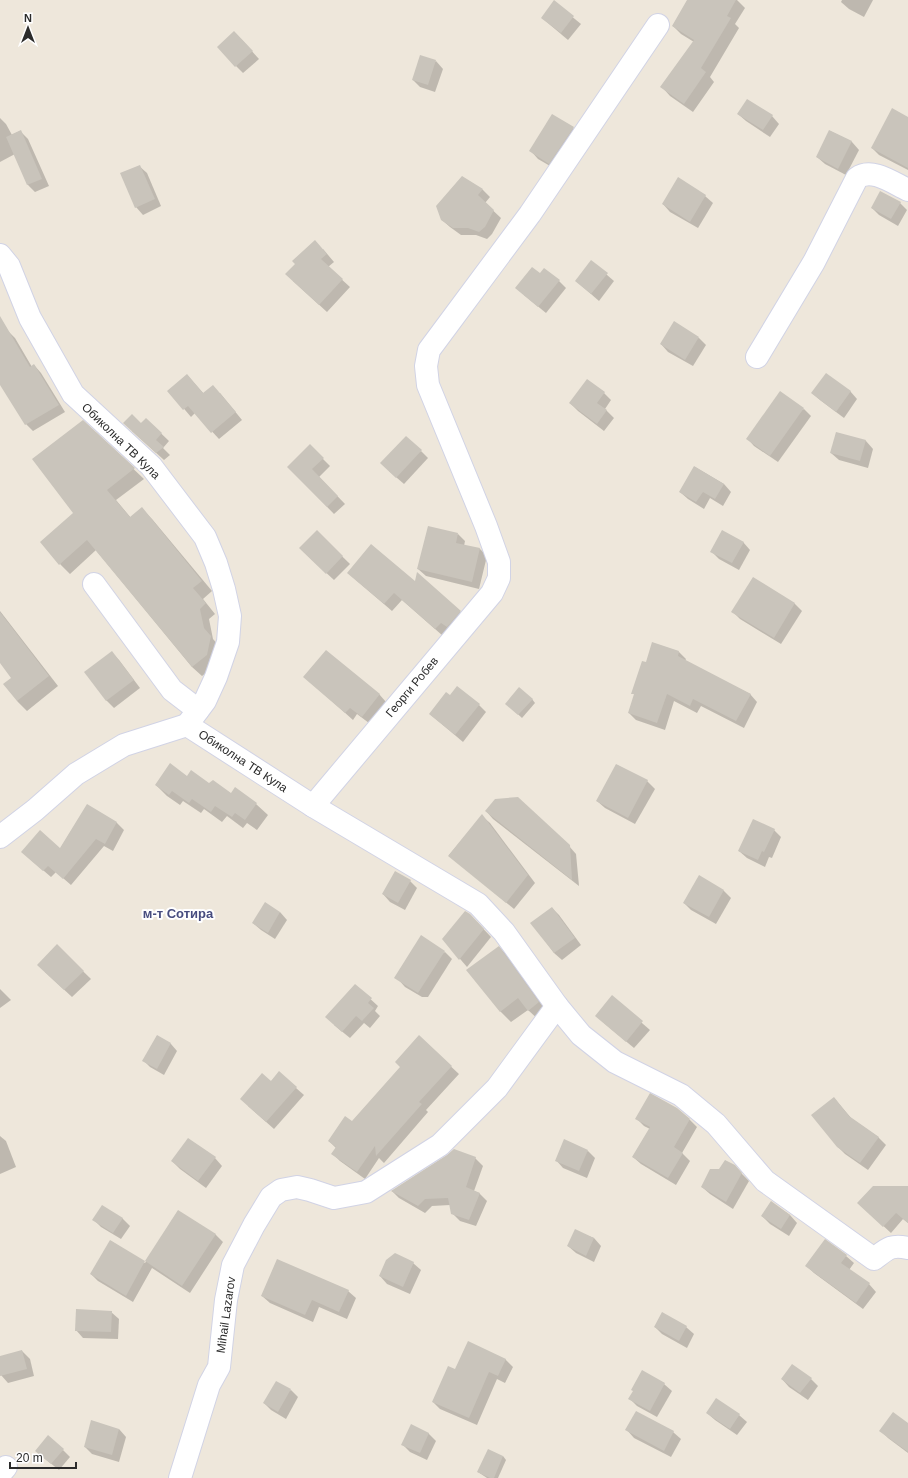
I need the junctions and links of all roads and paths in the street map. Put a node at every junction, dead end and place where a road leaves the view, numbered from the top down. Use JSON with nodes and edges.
{"nodes":[{"id":1,"x":658,"y":25,"type":"dead end"},
{"id":2,"x":908,"y":190,"type":"edge"},
{"id":3,"x":0,"y":255,"type":"edge"},
{"id":4,"x":757,"y":357,"type":"dead end"},
{"id":5,"x":94,"y":584,"type":"dead end"},
{"id":6,"x":193,"y":718,"type":"junction"},
{"id":7,"x":313,"y":806,"type":"junction"},
{"id":8,"x":0,"y":837,"type":"edge"},
{"id":9,"x":557,"y":1006,"type":"junction"},
{"id":10,"x":908,"y":1248,"type":"edge"},
{"id":11,"x":180,"y":1478,"type":"edge"}],
"edges":[{"from":1,"to":7,"type":"street","name":"Георги Робев"},
{"from":2,"to":4,"type":"street"},
{"from":3,"to":6,"type":"street","name":"Обиколна ТВ Кула"},
{"from":5,"to":6,"type":"street"},
{"from":6,"to":7,"type":"street","name":"Обиколна ТВ Кула"},
{"from":6,"to":8,"type":"street"},
{"from":7,"to":9,"type":"street","name":"Обиколна ТВ Кула"},
{"from":9,"to":10,"type":"street","name":"Обиколна ТВ Кула"},
{"from":9,"to":11,"type":"street","name":"Mihail Lazarov"}]}
